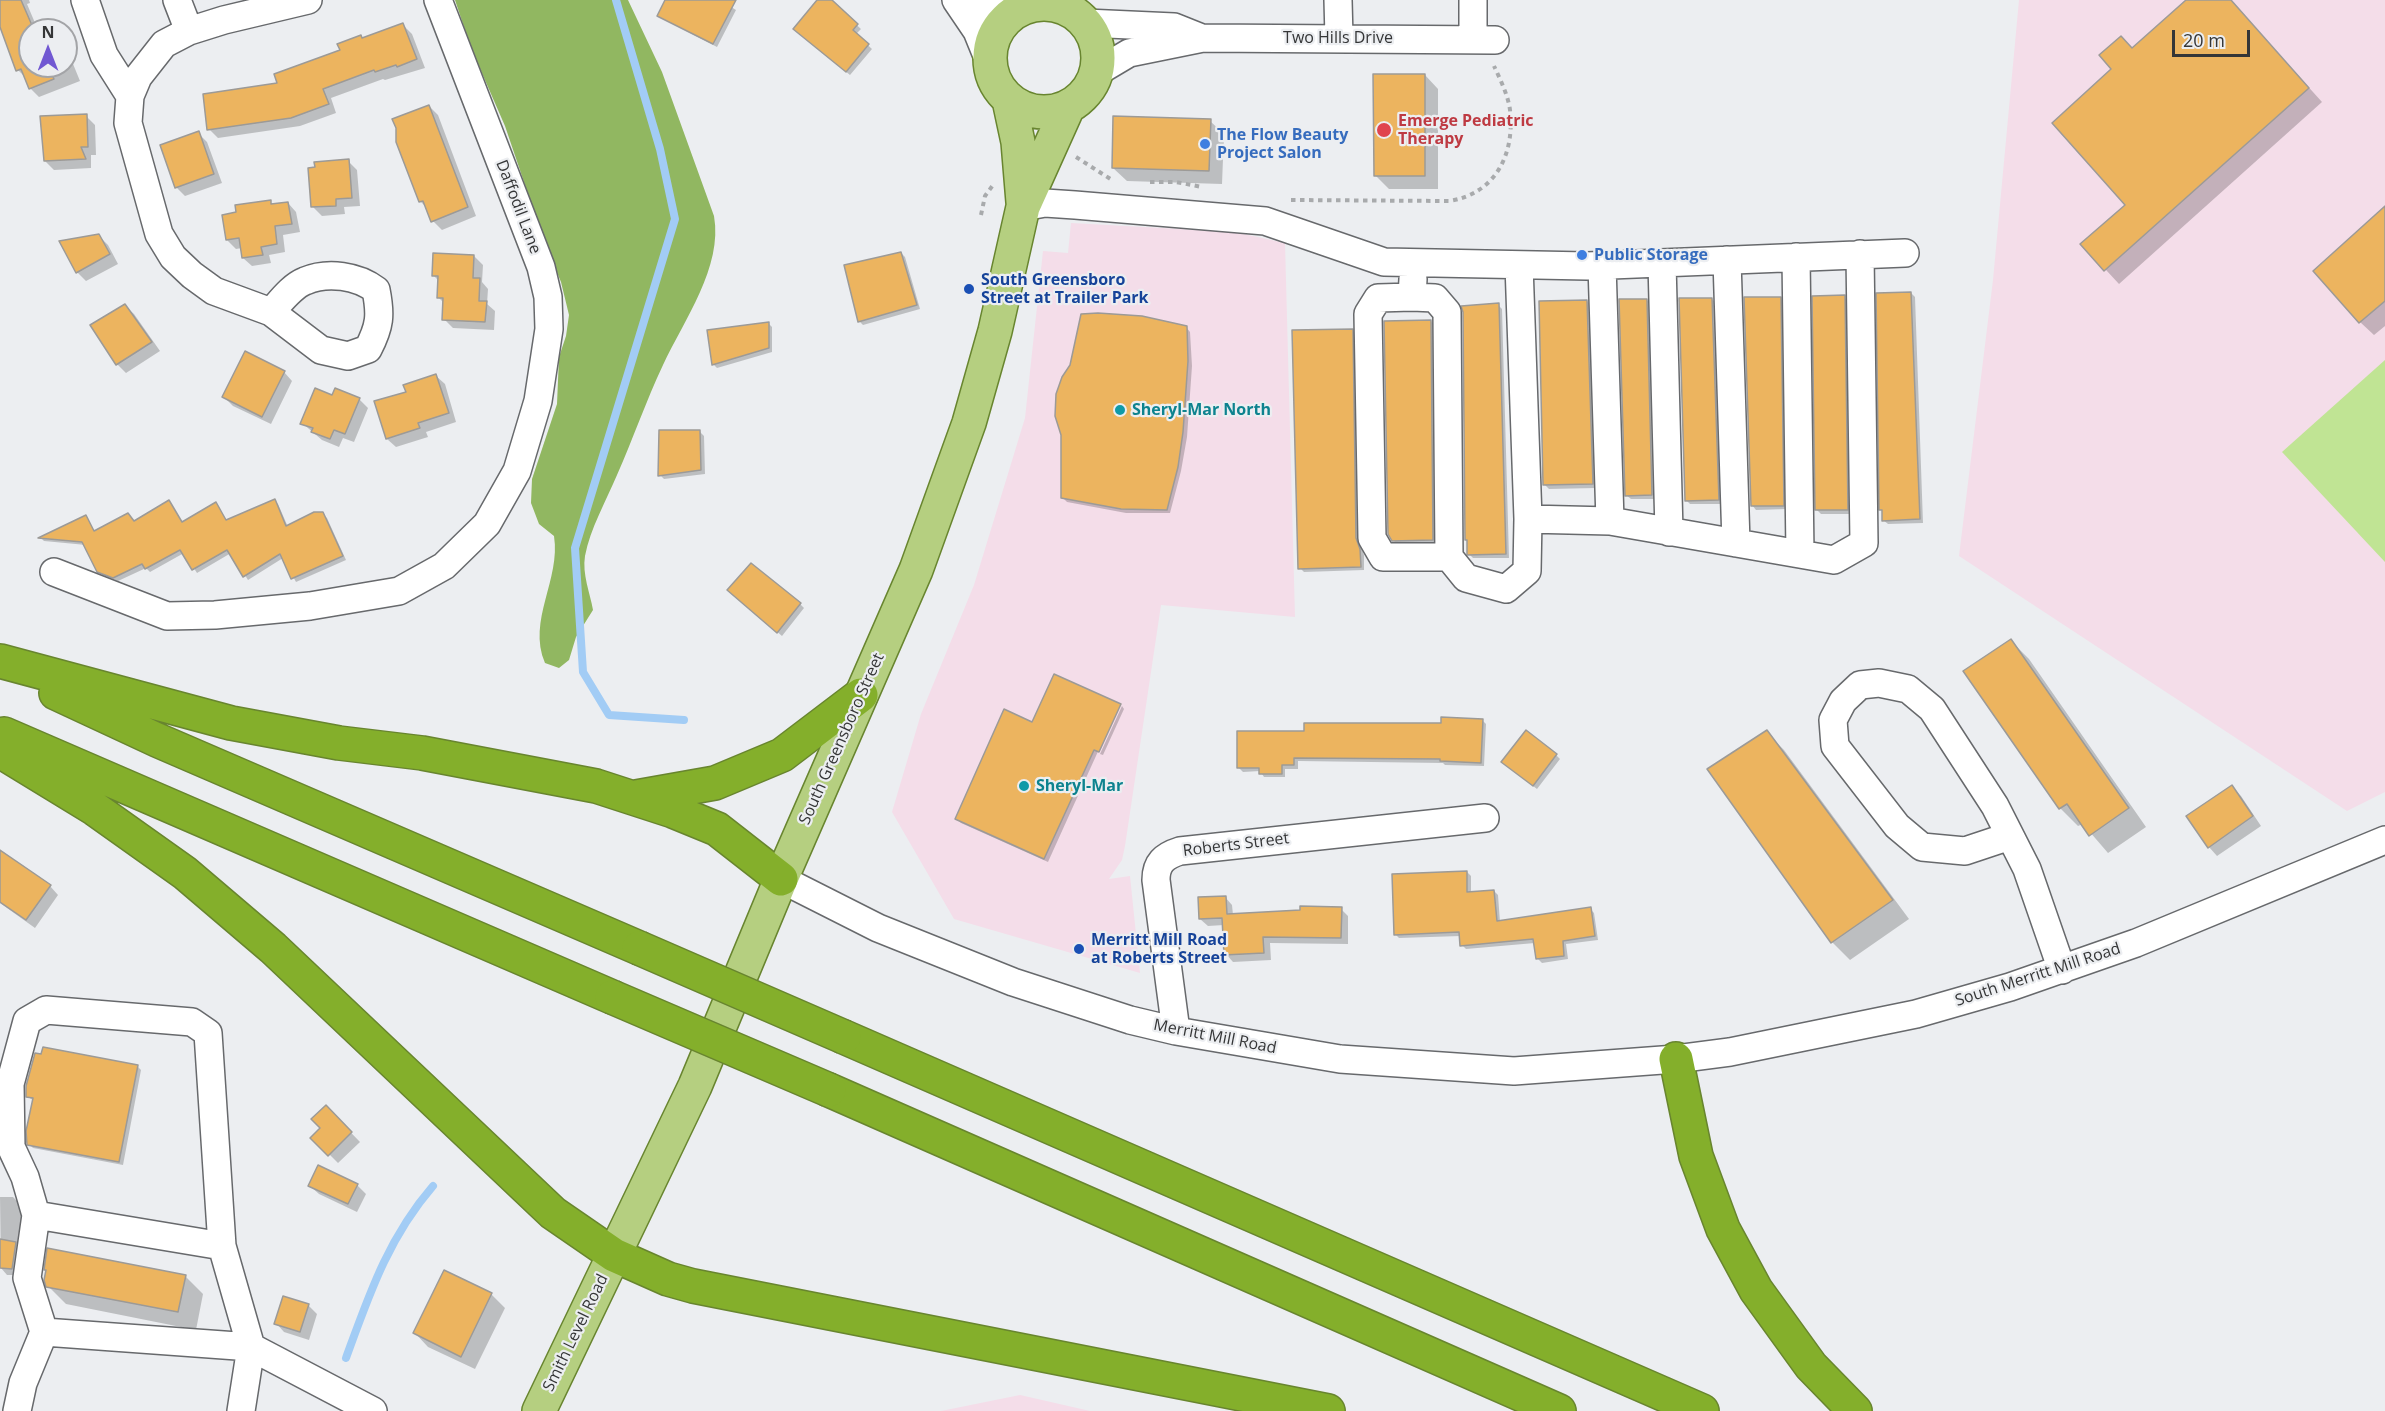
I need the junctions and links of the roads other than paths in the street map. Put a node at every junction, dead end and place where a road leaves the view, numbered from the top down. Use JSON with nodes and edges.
{"nodes":[{"id":1,"x":85,"y":0,"type":"edge"},
{"id":2,"x":177,"y":0,"type":"edge"},
{"id":3,"x":308,"y":0,"type":"edge"},
{"id":4,"x":438,"y":0,"type":"edge"},
{"id":5,"x":1338,"y":0,"type":"edge"},
{"id":6,"x":1473,"y":0,"type":"edge"},
{"id":7,"x":958,"y":2,"type":"edge"},
{"id":8,"x":1017,"y":9,"type":"edge"},
{"id":9,"x":1077,"y":12,"type":"edge"},
{"id":10,"x":189,"y":31,"type":"junction"},
{"id":11,"x":1203,"y":38,"type":"junction"},
{"id":12,"x":1339,"y":38,"type":"junction"},
{"id":13,"x":990,"y":63,"type":"junction"},
{"id":14,"x":1097,"y":72,"type":"junction"},
{"id":15,"x":130,"y":96,"type":"junction"},
{"id":16,"x":1009,"y":100,"type":"junction"},
{"id":17,"x":1068,"y":107,"type":"junction"},
{"id":18,"x":1023,"y":207,"type":"junction"},
{"id":19,"x":1905,"y":253,"type":"dead end"},
{"id":20,"x":1860,"y":254,"type":"junction"},
{"id":21,"x":1796,"y":257,"type":"junction"},
{"id":22,"x":1726,"y":260,"type":"junction"},
{"id":23,"x":1413,"y":263,"type":"junction"},
{"id":24,"x":1662,"y":263,"type":"junction"},
{"id":25,"x":1519,"y":265,"type":"junction"},
{"id":26,"x":1602,"y":265,"type":"junction"},
{"id":27,"x":1412,"y":297,"type":"junction"},
{"id":28,"x":271,"y":312,"type":"dead end"},
{"id":29,"x":1528,"y":519,"type":"junction"},
{"id":30,"x":1610,"y":521,"type":"junction"},
{"id":31,"x":1669,"y":532,"type":"junction"},
{"id":32,"x":1736,"y":543,"type":"junction"},
{"id":33,"x":1800,"y":554,"type":"junction"},
{"id":34,"x":1449,"y":557,"type":"junction"},
{"id":35,"x":54,"y":572,"type":"dead end"},
{"id":36,"x":0,"y":661,"type":"edge"},
{"id":37,"x":0,"y":667,"type":"edge"},
{"id":38,"x":861,"y":696,"type":"junction"},
{"id":39,"x":0,"y":732,"type":"edge"},
{"id":40,"x":0,"y":751,"type":"edge"},
{"id":41,"x":634,"y":797,"type":"junction"},
{"id":42,"x":1485,"y":818,"type":"dead end"},
{"id":43,"x":2010,"y":836,"type":"junction"},
{"id":44,"x":2385,"y":840,"type":"edge"},
{"id":45,"x":781,"y":879,"type":"junction"},
{"id":46,"x":2062,"y":970,"type":"junction"},
{"id":47,"x":1176,"y":1031,"type":"junction"},
{"id":48,"x":1676,"y":1059,"type":"junction"},
{"id":49,"x":36,"y":1215,"type":"junction"},
{"id":50,"x":222,"y":1246,"type":"junction"},
{"id":51,"x":614,"y":1255,"type":"junction"},
{"id":52,"x":44,"y":1332,"type":"junction"},
{"id":53,"x":251,"y":1347,"type":"junction"},
{"id":54,"x":11,"y":1408,"type":"edge"},
{"id":55,"x":241,"y":1411,"type":"edge"},
{"id":56,"x":373,"y":1411,"type":"edge"},
{"id":57,"x":538,"y":1411,"type":"edge"},
{"id":58,"x":1328,"y":1411,"type":"edge"},
{"id":59,"x":1559,"y":1411,"type":"edge"},
{"id":60,"x":1702,"y":1411,"type":"edge"},
{"id":61,"x":1855,"y":1411,"type":"edge"}],
"edges":[{"from":1,"to":15,"type":"street"},
{"from":2,"to":10,"type":"street"},
{"from":3,"to":10,"type":"street"},
{"from":4,"to":35,"type":"street","name":"Daffodil Lane"},
{"from":5,"to":12,"type":"street"},
{"from":6,"to":12,"type":"street","name":"Two Hills Drive"},
{"from":7,"to":8,"type":"street"},
{"from":7,"to":13,"type":"street"},
{"from":8,"to":9,"type":"main road"},
{"from":8,"to":13,"type":"main road"},
{"from":9,"to":11,"type":"street","name":"Two Hills Drive"},
{"from":9,"to":14,"type":"main road"},
{"from":10,"to":15,"type":"street"},
{"from":11,"to":12,"type":"street","name":"Two Hills Drive"},
{"from":11,"to":14,"type":"street","name":"Two Hills Drive"},
{"from":13,"to":16,"type":"main road"},
{"from":14,"to":17,"type":"main road"},
{"from":15,"to":28,"type":"street"},
{"from":16,"to":17,"type":"main road"},
{"from":16,"to":18,"type":"main road","name":"South Greensboro Street"},
{"from":17,"to":18,"type":"main road","name":"South Greensboro Street"},
{"from":18,"to":23,"type":"street"},
{"from":18,"to":38,"type":"main road","name":"South Greensboro Street"},
{"from":19,"to":20,"type":"street"},
{"from":20,"to":21,"type":"street"},
{"from":20,"to":33,"type":"street"},
{"from":21,"to":22,"type":"street"},
{"from":21,"to":33,"type":"street"},
{"from":22,"to":24,"type":"street"},
{"from":22,"to":32,"type":"street"},
{"from":23,"to":25,"type":"street"},
{"from":23,"to":27,"type":"street"},
{"from":24,"to":26,"type":"street"},
{"from":24,"to":31,"type":"street"},
{"from":25,"to":26,"type":"street"},
{"from":25,"to":29,"type":"street"},
{"from":26,"to":30,"type":"street"},
{"from":27,"to":34,"type":"street"},
{"from":27,"to":34,"type":"street"},
{"from":29,"to":30,"type":"street"},
{"from":29,"to":34,"type":"street"},
{"from":30,"to":31,"type":"street"},
{"from":31,"to":32,"type":"street"},
{"from":32,"to":33,"type":"street"},
{"from":36,"to":41,"type":"highway"},
{"from":37,"to":60,"type":"highway","bridge":true},
{"from":38,"to":41,"type":"highway"},
{"from":38,"to":45,"type":"main road","name":"South Greensboro Street"},
{"from":39,"to":59,"type":"highway","bridge":true},
{"from":40,"to":51,"type":"highway"},
{"from":41,"to":45,"type":"highway"},
{"from":42,"to":47,"type":"street","name":"Roberts Street"},
{"from":43,"to":43,"type":"street"},
{"from":43,"to":46,"type":"street"},
{"from":44,"to":46,"type":"street","name":"South Merritt Mill Road"},
{"from":45,"to":47,"type":"street","name":"Merritt Mill Road"},
{"from":45,"to":51,"type":"main road","name":"South Greensboro Street"},
{"from":46,"to":48,"type":"street","name":"South Merritt Mill Road"},
{"from":47,"to":48,"type":"street","name":"Merritt Mill Road"},
{"from":48,"to":61,"type":"highway"},
{"from":49,"to":50,"type":"street"},
{"from":49,"to":50,"type":"street"},
{"from":49,"to":52,"type":"street"},
{"from":50,"to":53,"type":"street"},
{"from":51,"to":57,"type":"main road","name":"Smith Level Road"},
{"from":51,"to":58,"type":"highway"},
{"from":52,"to":53,"type":"street"},
{"from":52,"to":54,"type":"street"},
{"from":53,"to":55,"type":"street"},
{"from":53,"to":56,"type":"street"}]}
